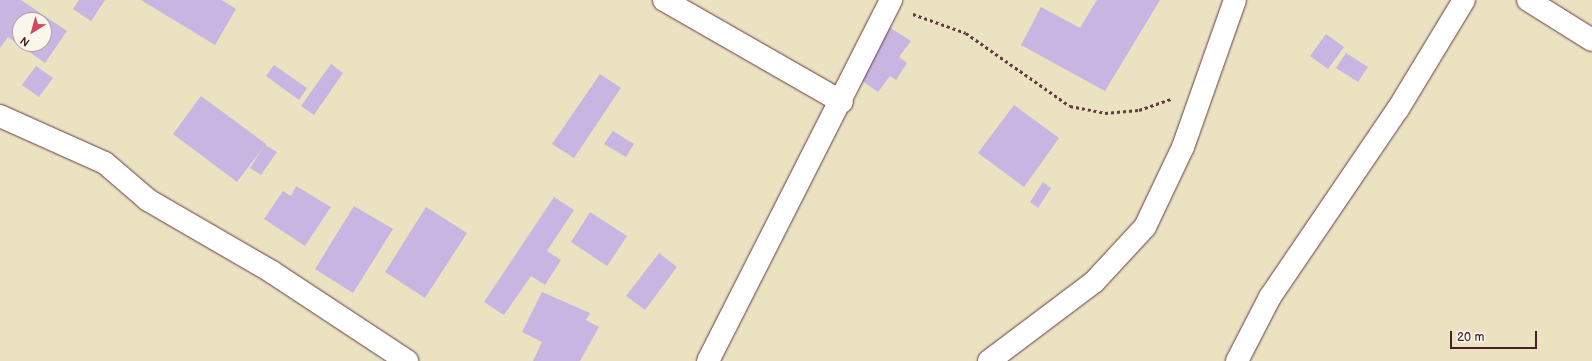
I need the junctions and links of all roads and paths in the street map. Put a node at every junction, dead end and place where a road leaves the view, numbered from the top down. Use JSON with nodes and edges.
{"nodes":[{"id":1,"x":664,"y":0,"type":"edge"},
{"id":2,"x":891,"y":0,"type":"edge"},
{"id":3,"x":1235,"y":0,"type":"edge"},
{"id":4,"x":1464,"y":0,"type":"edge"},
{"id":5,"x":1528,"y":0,"type":"edge"},
{"id":6,"x":907,"y":18,"type":"dead end"},
{"id":7,"x":1592,"y":40,"type":"edge"},
{"id":8,"x":1204,"y":87,"type":"junction"},
{"id":9,"x":842,"y":102,"type":"junction"},
{"id":10,"x":0,"y":116,"type":"edge"},
{"id":11,"x":407,"y":361,"type":"edge"},
{"id":12,"x":708,"y":361,"type":"edge"},
{"id":13,"x":989,"y":361,"type":"edge"},
{"id":14,"x":1237,"y":361,"type":"edge"}],
"edges":[{"from":1,"to":9,"type":"street"},
{"from":2,"to":9,"type":"street"},
{"from":3,"to":8,"type":"street"},
{"from":4,"to":14,"type":"street"},
{"from":5,"to":7,"type":"street"},
{"from":6,"to":8,"type":"path"},
{"from":8,"to":13,"type":"street"},
{"from":9,"to":12,"type":"street"},
{"from":10,"to":11,"type":"street"}]}
